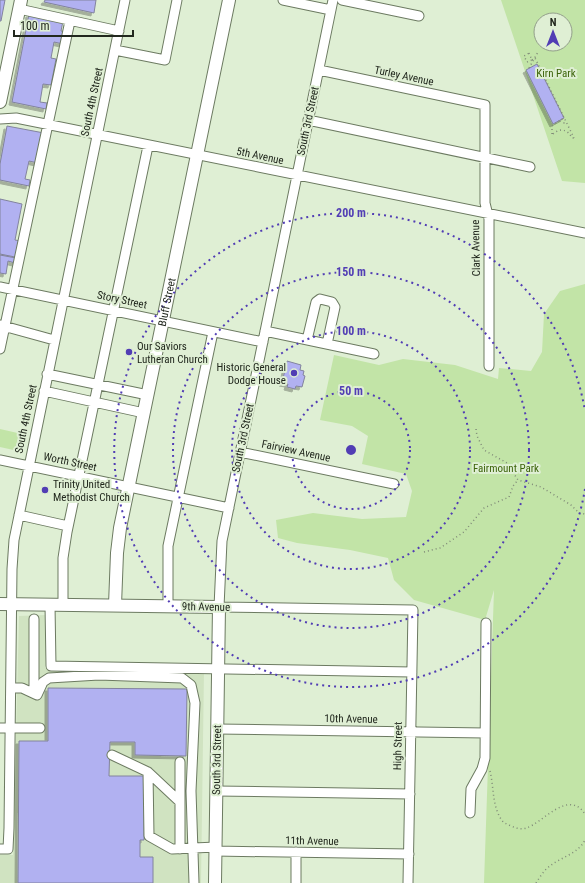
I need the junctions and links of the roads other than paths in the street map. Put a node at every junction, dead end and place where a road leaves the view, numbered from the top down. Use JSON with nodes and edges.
{"nodes":[{"id":1,"x":125,"y":0,"type":"edge"},
{"id":2,"x":177,"y":0,"type":"edge"},
{"id":3,"x":229,"y":0,"type":"edge"},
{"id":4,"x":283,"y":0,"type":"edge"},
{"id":5,"x":333,"y":0,"type":"edge"},
{"id":6,"x":342,"y":0,"type":"edge"},
{"id":7,"x":20,"y":5,"type":"edge"},
{"id":8,"x":331,"y":10,"type":"junction"},
{"id":9,"x":419,"y":16,"type":"dead end"},
{"id":10,"x":70,"y":21,"type":"junction"},
{"id":11,"x":119,"y":31,"type":"junction"},
{"id":12,"x":115,"y":50,"type":"junction"},
{"id":13,"x":319,"y":70,"type":"junction"},
{"id":14,"x":0,"y":102,"type":"edge"},
{"id":15,"x":485,"y":105,"type":"joint"},
{"id":16,"x":0,"y":119,"type":"edge"},
{"id":17,"x":308,"y":120,"type":"junction"},
{"id":18,"x":48,"y":125,"type":"junction"},
{"id":19,"x":97,"y":135,"type":"junction"},
{"id":20,"x":148,"y":146,"type":"junction"},
{"id":21,"x":197,"y":156,"type":"junction"},
{"id":22,"x":486,"y":158,"type":"junction"},
{"id":23,"x":530,"y":167,"type":"dead end"},
{"id":24,"x":297,"y":176,"type":"junction"},
{"id":25,"x":487,"y":213,"type":"junction"},
{"id":26,"x":585,"y":233,"type":"edge"},
{"id":27,"x":0,"y":287,"type":"edge"},
{"id":28,"x":12,"y":289,"type":"junction"},
{"id":29,"x":62,"y":300,"type":"junction"},
{"id":30,"x":113,"y":311,"type":"junction"},
{"id":31,"x":163,"y":321,"type":"junction"},
{"id":32,"x":2,"y":325,"type":"edge"},
{"id":33,"x":265,"y":331,"type":"junction"},
{"id":34,"x":213,"y":332,"type":"junction"},
{"id":35,"x":54,"y":340,"type":"junction"},
{"id":36,"x":307,"y":340,"type":"junction"},
{"id":37,"x":263,"y":342,"type":"junction"},
{"id":38,"x":327,"y":344,"type":"junction"},
{"id":39,"x":0,"y":349,"type":"edge"},
{"id":40,"x":374,"y":354,"type":"dead end"},
{"id":41,"x":489,"y":366,"type":"dead end"},
{"id":42,"x":47,"y":374,"type":"junction"},
{"id":43,"x":97,"y":385,"type":"junction"},
{"id":44,"x":44,"y":391,"type":"junction"},
{"id":45,"x":148,"y":395,"type":"junction"},
{"id":46,"x":94,"y":402,"type":"junction"},
{"id":47,"x":144,"y":413,"type":"junction"},
{"id":48,"x":240,"y":452,"type":"junction"},
{"id":49,"x":0,"y":460,"type":"edge"},
{"id":50,"x":28,"y":466,"type":"junction"},
{"id":51,"x":78,"y":476,"type":"junction"},
{"id":52,"x":394,"y":484,"type":"dead end"},
{"id":53,"x":129,"y":487,"type":"junction"},
{"id":54,"x":178,"y":498,"type":"junction"},
{"id":55,"x":229,"y":508,"type":"junction"},
{"id":56,"x":19,"y":515,"type":"junction"},
{"id":57,"x":68,"y":526,"type":"junction"},
{"id":58,"x":6,"y":604,"type":"edge"},
{"id":59,"x":50,"y":605,"type":"junction"},
{"id":60,"x":63,"y":605,"type":"junction"},
{"id":61,"x":115,"y":605,"type":"junction"},
{"id":62,"x":168,"y":606,"type":"junction"},
{"id":63,"x":219,"y":607,"type":"junction"},
{"id":64,"x":413,"y":610,"type":"joint"},
{"id":65,"x":34,"y":619,"type":"dead end"},
{"id":66,"x":486,"y":623,"type":"dead end"},
{"id":67,"x":218,"y":669,"type":"junction"},
{"id":68,"x":412,"y":672,"type":"junction"},
{"id":69,"x":11,"y":688,"type":"junction"},
{"id":70,"x":34,"y":693,"type":"junction"},
{"id":71,"x":0,"y":728,"type":"edge"},
{"id":72,"x":10,"y":728,"type":"junction"},
{"id":73,"x":40,"y":728,"type":"dead end"},
{"id":74,"x":217,"y":729,"type":"junction"},
{"id":75,"x":411,"y":732,"type":"junction"},
{"id":76,"x":485,"y":733,"type":"junction"},
{"id":77,"x":112,"y":755,"type":"dead end"},
{"id":78,"x":180,"y":762,"type":"dead end"},
{"id":79,"x":148,"y":772,"type":"junction"},
{"id":80,"x":216,"y":791,"type":"junction"},
{"id":81,"x":410,"y":794,"type":"junction"},
{"id":82,"x":180,"y":802,"type":"junction"},
{"id":83,"x":470,"y":813,"type":"dead end"},
{"id":84,"x":4,"y":849,"type":"edge"},
{"id":85,"x":180,"y":849,"type":"junction"},
{"id":86,"x":192,"y":849,"type":"junction"},
{"id":87,"x":215,"y":849,"type":"junction"},
{"id":88,"x":296,"y":852,"type":"junction"},
{"id":89,"x":409,"y":854,"type":"junction"},
{"id":90,"x":194,"y":883,"type":"edge"},
{"id":91,"x":215,"y":883,"type":"edge"},
{"id":92,"x":296,"y":883,"type":"edge"},
{"id":93,"x":408,"y":883,"type":"edge"}],
"edges":[{"from":1,"to":11,"type":"street","name":"South 4th Street"},
{"from":2,"to":12,"type":"street"},
{"from":3,"to":21,"type":"main road","name":"Bluff Street"},
{"from":4,"to":8,"type":"street"},
{"from":5,"to":8,"type":"street","name":"South 3rd Street"},
{"from":6,"to":9,"type":"street"},
{"from":7,"to":10,"type":"street"},
{"from":7,"to":14,"type":"main road"},
{"from":8,"to":13,"type":"street","name":"South 3rd Street"},
{"from":10,"to":11,"type":"street"},
{"from":10,"to":18,"type":"street"},
{"from":11,"to":12,"type":"street","name":"South 4th Street"},
{"from":12,"to":19,"type":"street","name":"South 4th Street"},
{"from":13,"to":15,"type":"street","name":"Turley Avenue"},
{"from":13,"to":17,"type":"street","name":"South 3rd Street"},
{"from":15,"to":22,"type":"street","name":"Clark Avenue"},
{"from":16,"to":18,"type":"street","name":"5th Avenue"},
{"from":17,"to":22,"type":"street"},
{"from":17,"to":24,"type":"street","name":"South 3rd Street"},
{"from":18,"to":19,"type":"street","name":"5th Avenue"},
{"from":18,"to":28,"type":"street"},
{"from":19,"to":20,"type":"street","name":"5th Avenue"},
{"from":19,"to":29,"type":"street","name":"South 4th Street"},
{"from":20,"to":21,"type":"street","name":"5th Avenue"},
{"from":20,"to":30,"type":"street"},
{"from":21,"to":24,"type":"street","name":"5th Avenue"},
{"from":21,"to":31,"type":"main road","name":"Bluff Street"},
{"from":22,"to":23,"type":"street"},
{"from":22,"to":25,"type":"street","name":"Clark Avenue"},
{"from":24,"to":25,"type":"street","name":"5th Avenue"},
{"from":24,"to":33,"type":"street","name":"South 3rd Street"},
{"from":25,"to":26,"type":"street","name":"5th Avenue"},
{"from":25,"to":41,"type":"street","name":"Clark Avenue"},
{"from":27,"to":28,"type":"street","name":"Story Street"},
{"from":28,"to":29,"type":"street","name":"Story Street"},
{"from":28,"to":32,"type":"street"},
{"from":29,"to":30,"type":"street","name":"Story Street"},
{"from":29,"to":35,"type":"street","name":"South 4th Street"},
{"from":30,"to":31,"type":"street","name":"Story Street"},
{"from":30,"to":43,"type":"street"},
{"from":31,"to":34,"type":"street","name":"Story Street"},
{"from":31,"to":45,"type":"main road","name":"Bluff Street"},
{"from":32,"to":35,"type":"street"},
{"from":32,"to":39,"type":"street"},
{"from":33,"to":36,"type":"street"},
{"from":33,"to":37,"type":"street","name":"South 3rd Street"},
{"from":34,"to":37,"type":"street","name":"Story Street"},
{"from":34,"to":54,"type":"street"},
{"from":35,"to":42,"type":"street","name":"South 4th Street"},
{"from":36,"to":38,"type":"street"},
{"from":36,"to":38,"type":"street"},
{"from":37,"to":48,"type":"street","name":"South 3rd Street"},
{"from":38,"to":40,"type":"street"},
{"from":42,"to":43,"type":"street"},
{"from":42,"to":44,"type":"street","name":"South 4th Street"},
{"from":43,"to":45,"type":"street"},
{"from":43,"to":46,"type":"street"},
{"from":44,"to":46,"type":"street"},
{"from":44,"to":50,"type":"street","name":"South 4th Street"},
{"from":45,"to":47,"type":"main road","name":"Bluff Street"},
{"from":46,"to":47,"type":"street"},
{"from":46,"to":51,"type":"street"},
{"from":47,"to":53,"type":"main road","name":"Bluff Street"},
{"from":48,"to":52,"type":"street","name":"Fairview Avenue"},
{"from":48,"to":55,"type":"street","name":"South 3rd Street"},
{"from":49,"to":50,"type":"street","name":"Worth Street"},
{"from":50,"to":51,"type":"street","name":"Worth Street"},
{"from":50,"to":56,"type":"street","name":"South 4th Street"},
{"from":51,"to":53,"type":"street","name":"Worth Street"},
{"from":51,"to":57,"type":"street"},
{"from":53,"to":54,"type":"street","name":"Worth Street"},
{"from":53,"to":61,"type":"main road","name":"Bluff Street"},
{"from":54,"to":55,"type":"street","name":"Worth Street"},
{"from":54,"to":62,"type":"street"},
{"from":55,"to":63,"type":"street","name":"South 3rd Street"},
{"from":56,"to":57,"type":"street"},
{"from":56,"to":58,"type":"street","name":"South 4th Street"},
{"from":57,"to":60,"type":"street"},
{"from":58,"to":59,"type":"main road","name":"9th Avenue"},
{"from":58,"to":69,"type":"street","name":"South 4th Street"},
{"from":59,"to":60,"type":"main road","name":"9th Avenue"},
{"from":59,"to":67,"type":"street"},
{"from":60,"to":61,"type":"main road","name":"9th Avenue"},
{"from":61,"to":62,"type":"main road","name":"9th Avenue"},
{"from":62,"to":63,"type":"main road","name":"9th Avenue"},
{"from":63,"to":64,"type":"street","name":"9th Avenue"},
{"from":63,"to":67,"type":"main road","name":"South 3rd Street"},
{"from":64,"to":68,"type":"street","name":"High Street"},
{"from":65,"to":70,"type":"street"},
{"from":66,"to":76,"type":"street"},
{"from":67,"to":68,"type":"street"},
{"from":67,"to":74,"type":"main road","name":"South 3rd Street"},
{"from":68,"to":75,"type":"street","name":"High Street"},
{"from":69,"to":70,"type":"street"},
{"from":69,"to":72,"type":"street","name":"South 4th Street"},
{"from":70,"to":86,"type":"street"},
{"from":71,"to":72,"type":"street"},
{"from":72,"to":73,"type":"street"},
{"from":72,"to":84,"type":"street","name":"South 4th Street"},
{"from":74,"to":75,"type":"street","name":"10th Avenue"},
{"from":74,"to":80,"type":"main road","name":"South 3rd Street"},
{"from":75,"to":76,"type":"street","name":"10th Avenue"},
{"from":75,"to":81,"type":"street","name":"High Street"},
{"from":76,"to":83,"type":"street"},
{"from":77,"to":79,"type":"street"},
{"from":78,"to":82,"type":"street"},
{"from":79,"to":82,"type":"street"},
{"from":79,"to":85,"type":"street","name":"11th Avenue"},
{"from":80,"to":81,"type":"street"},
{"from":80,"to":87,"type":"main road","name":"South 3rd Street"},
{"from":81,"to":89,"type":"street","name":"High Street"},
{"from":82,"to":85,"type":"street"},
{"from":85,"to":86,"type":"street","name":"11th Avenue"},
{"from":86,"to":87,"type":"street","name":"11th Avenue"},
{"from":86,"to":90,"type":"street"},
{"from":87,"to":88,"type":"street","name":"11th Avenue"},
{"from":87,"to":91,"type":"main road","name":"South 3rd Street"},
{"from":88,"to":89,"type":"street","name":"11th Avenue"},
{"from":88,"to":92,"type":"street"},
{"from":89,"to":93,"type":"street","name":"High Street"}]}
